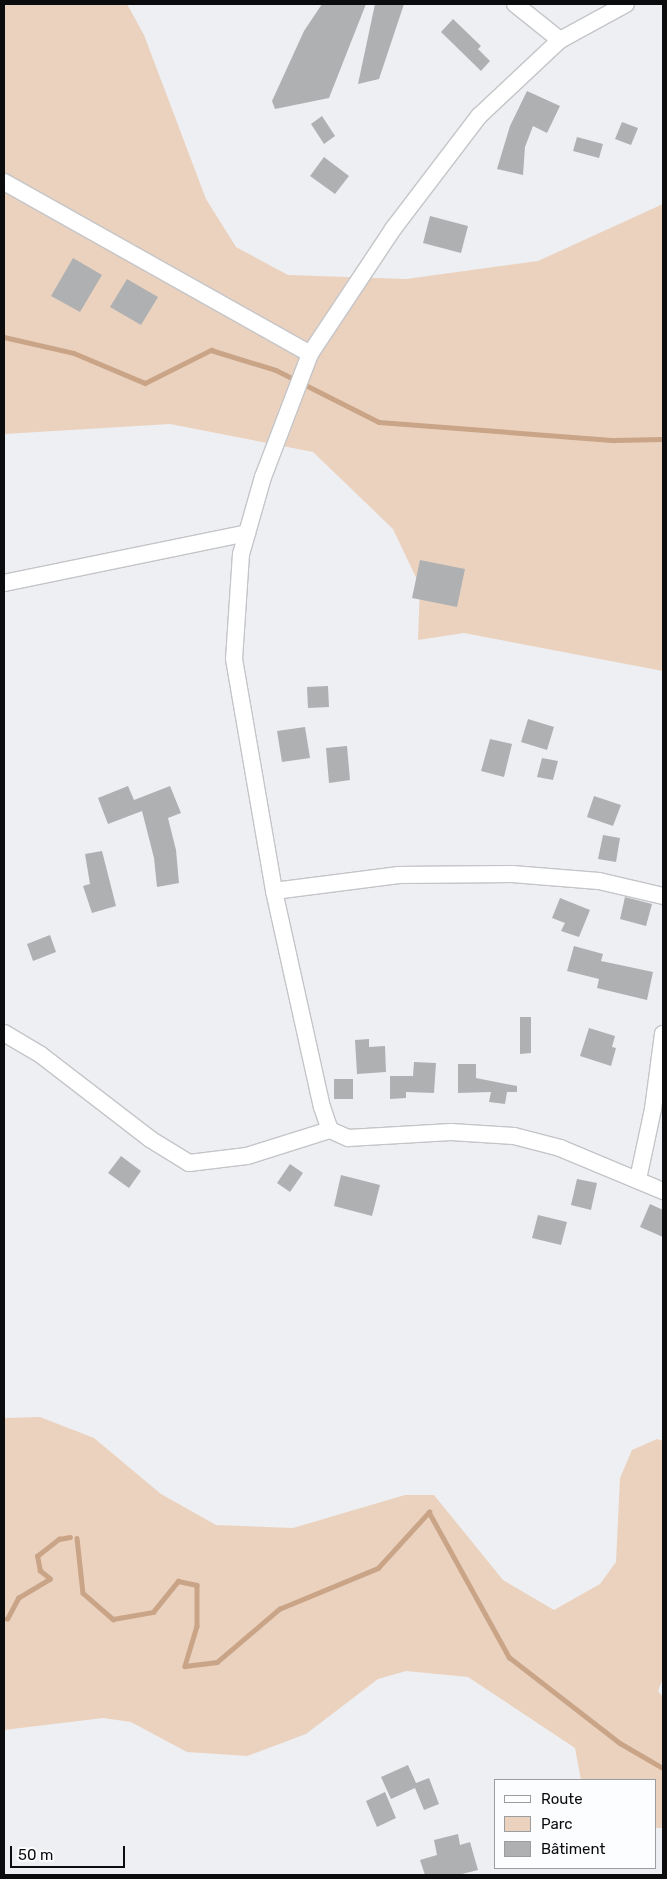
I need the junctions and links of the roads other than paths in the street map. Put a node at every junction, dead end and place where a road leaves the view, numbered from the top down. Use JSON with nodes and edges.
{"nodes":[{"id":1,"x":515,"y":4,"type":"edge"},
{"id":2,"x":626,"y":4,"type":"edge"},
{"id":3,"x":560,"y":40,"type":"junction"},
{"id":4,"x":4,"y":182,"type":"edge"},
{"id":5,"x":310,"y":354,"type":"junction"},
{"id":6,"x":246,"y":533,"type":"junction"},
{"id":7,"x":4,"y":583,"type":"edge"},
{"id":8,"x":274,"y":891,"type":"junction"},
{"id":9,"x":663,"y":896,"type":"edge"},
{"id":10,"x":4,"y":1033,"type":"edge"},
{"id":11,"x":663,"y":1034,"type":"edge"},
{"id":12,"x":330,"y":1130,"type":"junction"},
{"id":13,"x":638,"y":1179,"type":"junction"},
{"id":14,"x":663,"y":1191,"type":"edge"}],
"edges":[{"from":1,"to":3,"type":"street"},
{"from":2,"to":3,"type":"street"},
{"from":3,"to":5,"type":"street"},
{"from":4,"to":5,"type":"street"},
{"from":5,"to":6,"type":"street"},
{"from":6,"to":7,"type":"street"},
{"from":6,"to":8,"type":"street"},
{"from":8,"to":9,"type":"street"},
{"from":8,"to":12,"type":"street"},
{"from":10,"to":12,"type":"street"},
{"from":11,"to":13,"type":"street"},
{"from":12,"to":13,"type":"street"},
{"from":13,"to":14,"type":"street"}]}
